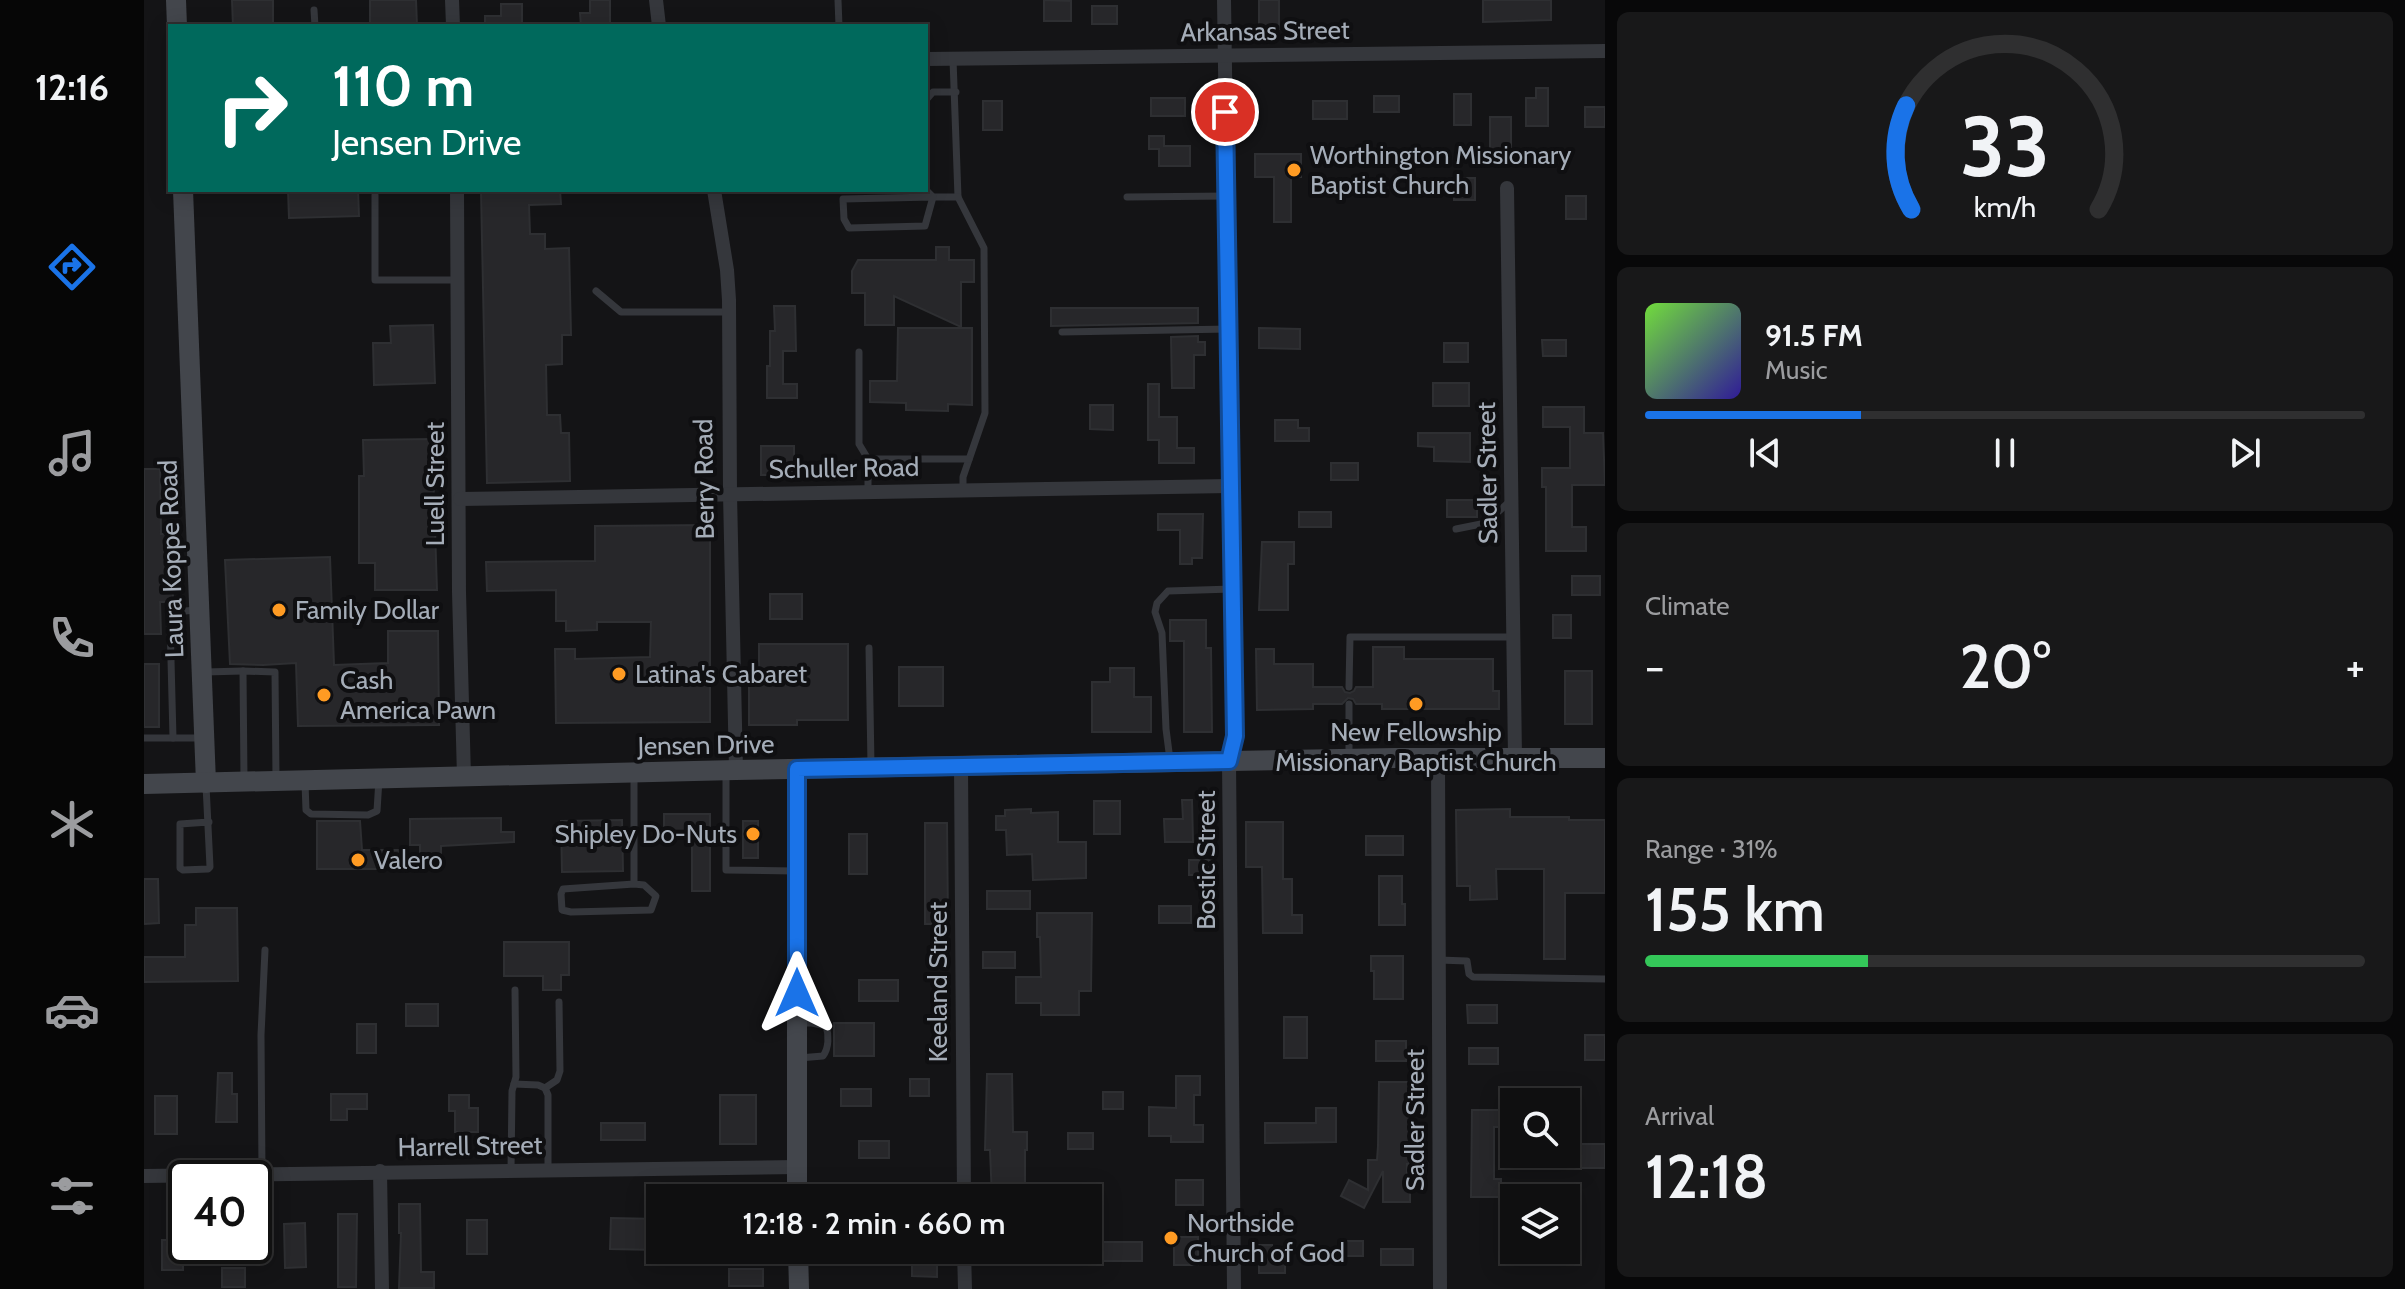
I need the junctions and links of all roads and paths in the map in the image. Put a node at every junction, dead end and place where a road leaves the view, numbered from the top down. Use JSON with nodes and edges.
{"nodes":[{"id":1,"x":176,"y":0,"type":"edge"},
{"id":2,"x":452,"y":0,"type":"edge"},
{"id":3,"x":656,"y":0,"type":"edge"},
{"id":4,"x":838,"y":0,"type":"edge"},
{"id":5,"x":1224,"y":0,"type":"edge"},
{"id":6,"x":314,"y":10,"type":"dead end"},
{"id":7,"x":177,"y":24,"type":"edge"},
{"id":8,"x":315,"y":24,"type":"edge"},
{"id":9,"x":453,"y":24,"type":"edge"},
{"id":10,"x":659,"y":24,"type":"edge"},
{"id":11,"x":839,"y":24,"type":"edge"},
{"id":12,"x":1605,"y":51,"type":"edge"},
{"id":13,"x":1224,"y":55,"type":"junction"},
{"id":14,"x":928,"y":59,"type":"edge"},
{"id":15,"x":953,"y":59,"type":"junction"},
{"id":16,"x":956,"y":92,"type":"junction"},
{"id":17,"x":928,"y":98,"type":"edge"},
{"id":18,"x":1507,"y":188,"type":"dead end"},
{"id":19,"x":183,"y":192,"type":"edge"},
{"id":20,"x":457,"y":192,"type":"edge"},
{"id":21,"x":714,"y":192,"type":"edge"},
{"id":22,"x":928,"y":192,"type":"edge"},
{"id":23,"x":375,"y":195,"type":"dead end"},
{"id":24,"x":1227,"y":196,"type":"junction"},
{"id":25,"x":933,"y":197,"type":"junction"},
{"id":26,"x":958,"y":197,"type":"junction"},
{"id":27,"x":1127,"y":197,"type":"dead end"},
{"id":28,"x":457,"y":280,"type":"junction"},
{"id":29,"x":596,"y":291,"type":"dead end"},
{"id":30,"x":729,"y":312,"type":"junction"},
{"id":31,"x":1229,"y":329,"type":"junction"},
{"id":32,"x":1062,"y":332,"type":"dead end"},
{"id":33,"x":859,"y":352,"type":"dead end"},
{"id":34,"x":868,"y":459,"type":"junction"},
{"id":35,"x":969,"y":459,"type":"junction"},
{"id":36,"x":1230,"y":486,"type":"junction"},
{"id":37,"x":963,"y":491,"type":"junction"},
{"id":38,"x":868,"y":492,"type":"junction"},
{"id":39,"x":730,"y":494,"type":"junction"},
{"id":40,"x":460,"y":499,"type":"junction"},
{"id":41,"x":1512,"y":500,"type":"junction"},
{"id":42,"x":1456,"y":529,"type":"dead end"},
{"id":43,"x":1232,"y":589,"type":"junction"},
{"id":44,"x":199,"y":610,"type":"junction"},
{"id":45,"x":1513,"y":637,"type":"junction"},
{"id":46,"x":869,"y":648,"type":"dead end"},
{"id":47,"x":243,"y":671,"type":"junction"},
{"id":48,"x":201,"y":672,"type":"junction"},
{"id":49,"x":1349,"y":687,"type":"dead end"},
{"id":50,"x":1349,"y":704,"type":"dead end"},
{"id":51,"x":144,"y":738,"type":"edge"},
{"id":52,"x":173,"y":738,"type":"junction"},
{"id":53,"x":204,"y":738,"type":"junction"},
{"id":54,"x":1515,"y":757,"type":"junction"},
{"id":55,"x":1605,"y":758,"type":"edge"},
{"id":56,"x":1349,"y":759,"type":"junction"},
{"id":57,"x":1438,"y":759,"type":"junction"},
{"id":58,"x":1229,"y":761,"type":"junction"},
{"id":59,"x":1170,"y":762,"type":"junction"},
{"id":60,"x":961,"y":766,"type":"junction"},
{"id":61,"x":871,"y":767,"type":"junction"},
{"id":62,"x":797,"y":769,"type":"junction"},
{"id":63,"x":731,"y":770,"type":"junction"},
{"id":64,"x":634,"y":772,"type":"junction"},
{"id":65,"x":464,"y":777,"type":"junction"},
{"id":66,"x":379,"y":779,"type":"junction"},
{"id":67,"x":276,"y":781,"type":"junction"},
{"id":68,"x":305,"y":781,"type":"junction"},
{"id":69,"x":244,"y":782,"type":"junction"},
{"id":70,"x":206,"y":783,"type":"junction"},
{"id":71,"x":144,"y":784,"type":"edge"},
{"id":72,"x":209,"y":822,"type":"junction"},
{"id":73,"x":797,"y":871,"type":"junction"},
{"id":74,"x":634,"y":884,"type":"junction"},
{"id":75,"x":265,"y":950,"type":"dead end"},
{"id":76,"x":1439,"y":960,"type":"junction"},
{"id":77,"x":1605,"y":979,"type":"edge"},
{"id":78,"x":515,"y":990,"type":"dead end"},
{"id":79,"x":559,"y":1002,"type":"dead end"},
{"id":80,"x":797,"y":1023,"type":"junction"},
{"id":81,"x":797,"y":1058,"type":"junction"},
{"id":82,"x":514,"y":1084,"type":"junction"},
{"id":83,"x":545,"y":1088,"type":"junction"},
{"id":84,"x":262,"y":1160,"type":"edge"},
{"id":85,"x":797,"y":1167,"type":"junction"},
{"id":86,"x":548,"y":1169,"type":"junction"},
{"id":87,"x":511,"y":1170,"type":"junction"},
{"id":88,"x":380,"y":1171,"type":"junction"},
{"id":89,"x":272,"y":1174,"type":"edge"},
{"id":90,"x":144,"y":1176,"type":"edge"},
{"id":91,"x":168,"y":1176,"type":"edge"},
{"id":92,"x":797,"y":1184,"type":"edge"},
{"id":93,"x":964,"y":1184,"type":"edge"},
{"id":94,"x":798,"y":1264,"type":"edge"},
{"id":95,"x":964,"y":1264,"type":"edge"},
{"id":96,"x":382,"y":1289,"type":"edge"},
{"id":97,"x":799,"y":1289,"type":"edge"},
{"id":98,"x":965,"y":1289,"type":"edge"},
{"id":99,"x":1234,"y":1289,"type":"edge"},
{"id":100,"x":1440,"y":1289,"type":"edge"}],
"edges":[{"from":1,"to":7,"type":"main road"},
{"from":2,"to":9,"type":"street"},
{"from":3,"to":10,"type":"street"},
{"from":4,"to":11,"type":"lane"},
{"from":5,"to":13,"type":"street","name":"Bostic Street"},
{"from":6,"to":8,"type":"lane"},
{"from":12,"to":13,"type":"street","name":"Arkansas Street"},
{"from":13,"to":15,"type":"street","name":"Arkansas Street"},
{"from":13,"to":24,"type":"street","name":"Bostic Street"},
{"from":14,"to":15,"type":"street","name":"Arkansas Street"},
{"from":15,"to":16,"type":"lane"},
{"from":16,"to":17,"type":"lane"},
{"from":16,"to":26,"type":"lane"},
{"from":18,"to":41,"type":"street","name":"Sadler Street"},
{"from":19,"to":44,"type":"main road","name":"Laura Koppe Road"},
{"from":20,"to":28,"type":"street","name":"Luell Street"},
{"from":21,"to":30,"type":"street","name":"Berry Road"},
{"from":22,"to":25,"type":"lane"},
{"from":23,"to":28,"type":"lane"},
{"from":24,"to":27,"type":"lane"},
{"from":24,"to":31,"type":"street","name":"Bostic Street"},
{"from":25,"to":25,"type":"lane"},
{"from":25,"to":26,"type":"lane"},
{"from":26,"to":35,"type":"lane"},
{"from":28,"to":40,"type":"street","name":"Luell Street"},
{"from":29,"to":30,"type":"lane"},
{"from":30,"to":39,"type":"street","name":"Berry Road"},
{"from":31,"to":32,"type":"lane"},
{"from":31,"to":36,"type":"street","name":"Bostic Street"},
{"from":33,"to":34,"type":"lane"},
{"from":34,"to":35,"type":"lane"},
{"from":34,"to":38,"type":"lane"},
{"from":35,"to":37,"type":"lane"},
{"from":36,"to":37,"type":"street","name":"Schuller Road"},
{"from":36,"to":43,"type":"street","name":"Bostic Street"},
{"from":37,"to":38,"type":"street","name":"Schuller Road"},
{"from":38,"to":39,"type":"street","name":"Schuller Road"},
{"from":39,"to":40,"type":"street","name":"Schuller Road"},
{"from":39,"to":63,"type":"street","name":"Berry Road"},
{"from":40,"to":65,"type":"street","name":"Luell Street"},
{"from":41,"to":42,"type":"lane"},
{"from":41,"to":45,"type":"street","name":"Sadler Street"},
{"from":43,"to":58,"type":"street","name":"Bostic Street"},
{"from":43,"to":59,"type":"lane"},
{"from":44,"to":48,"type":"main road","name":"Laura Koppe Road"},
{"from":44,"to":52,"type":"lane"},
{"from":45,"to":49,"type":"lane"},
{"from":45,"to":54,"type":"street","name":"Sadler Street"},
{"from":46,"to":61,"type":"lane"},
{"from":47,"to":48,"type":"lane"},
{"from":47,"to":67,"type":"lane"},
{"from":47,"to":69,"type":"lane"},
{"from":48,"to":53,"type":"main road","name":"Laura Koppe Road"},
{"from":50,"to":56,"type":"lane"},
{"from":51,"to":52,"type":"lane"},
{"from":52,"to":53,"type":"lane"},
{"from":53,"to":70,"type":"main road","name":"Laura Koppe Road"},
{"from":54,"to":55,"type":"main road","name":"Jensen Drive"},
{"from":54,"to":57,"type":"main road","name":"Jensen Drive"},
{"from":56,"to":57,"type":"main road","name":"Jensen Drive"},
{"from":56,"to":58,"type":"main road","name":"Jensen Drive"},
{"from":57,"to":76,"type":"street","name":"Sadler Street"},
{"from":58,"to":59,"type":"main road","name":"Jensen Drive"},
{"from":58,"to":99,"type":"street","name":"Bostic Street"},
{"from":59,"to":60,"type":"main road","name":"Jensen Drive"},
{"from":60,"to":61,"type":"main road","name":"Jensen Drive"},
{"from":60,"to":93,"type":"street","name":"Keeland Street"},
{"from":61,"to":62,"type":"main road","name":"Jensen Drive"},
{"from":62,"to":63,"type":"main road","name":"Jensen Drive"},
{"from":62,"to":73,"type":"main road"},
{"from":63,"to":64,"type":"main road","name":"Jensen Drive"},
{"from":63,"to":73,"type":"lane"},
{"from":64,"to":65,"type":"main road","name":"Jensen Drive"},
{"from":64,"to":74,"type":"lane"},
{"from":65,"to":66,"type":"main road","name":"Jensen Drive"},
{"from":66,"to":68,"type":"main road","name":"Jensen Drive"},
{"from":66,"to":68,"type":"lane"},
{"from":67,"to":68,"type":"main road","name":"Jensen Drive"},
{"from":67,"to":69,"type":"main road","name":"Jensen Drive"},
{"from":69,"to":70,"type":"main road","name":"Jensen Drive"},
{"from":70,"to":71,"type":"main road","name":"Jensen Drive"},
{"from":70,"to":72,"type":"lane"},
{"from":72,"to":72,"type":"lane"},
{"from":73,"to":80,"type":"main road"},
{"from":74,"to":74,"type":"lane"},
{"from":75,"to":84,"type":"lane"},
{"from":76,"to":77,"type":"lane"},
{"from":76,"to":100,"type":"street","name":"Sadler Street"},
{"from":78,"to":82,"type":"lane"},
{"from":79,"to":83,"type":"lane"},
{"from":80,"to":81,"type":"main road"},
{"from":80,"to":81,"type":"lane"},
{"from":81,"to":85,"type":"main road"},
{"from":82,"to":83,"type":"lane"},
{"from":82,"to":87,"type":"lane"},
{"from":83,"to":86,"type":"lane"},
{"from":85,"to":86,"type":"street","name":"Harrell Street"},
{"from":85,"to":92,"type":"main road"},
{"from":86,"to":87,"type":"street","name":"Harrell Street"},
{"from":87,"to":88,"type":"street","name":"Harrell Street"},
{"from":88,"to":89,"type":"street","name":"Harrell Street"},
{"from":88,"to":96,"type":"street"},
{"from":90,"to":91,"type":"street","name":"Harrell Street"},
{"from":94,"to":97,"type":"main road"},
{"from":95,"to":98,"type":"street"}]}
